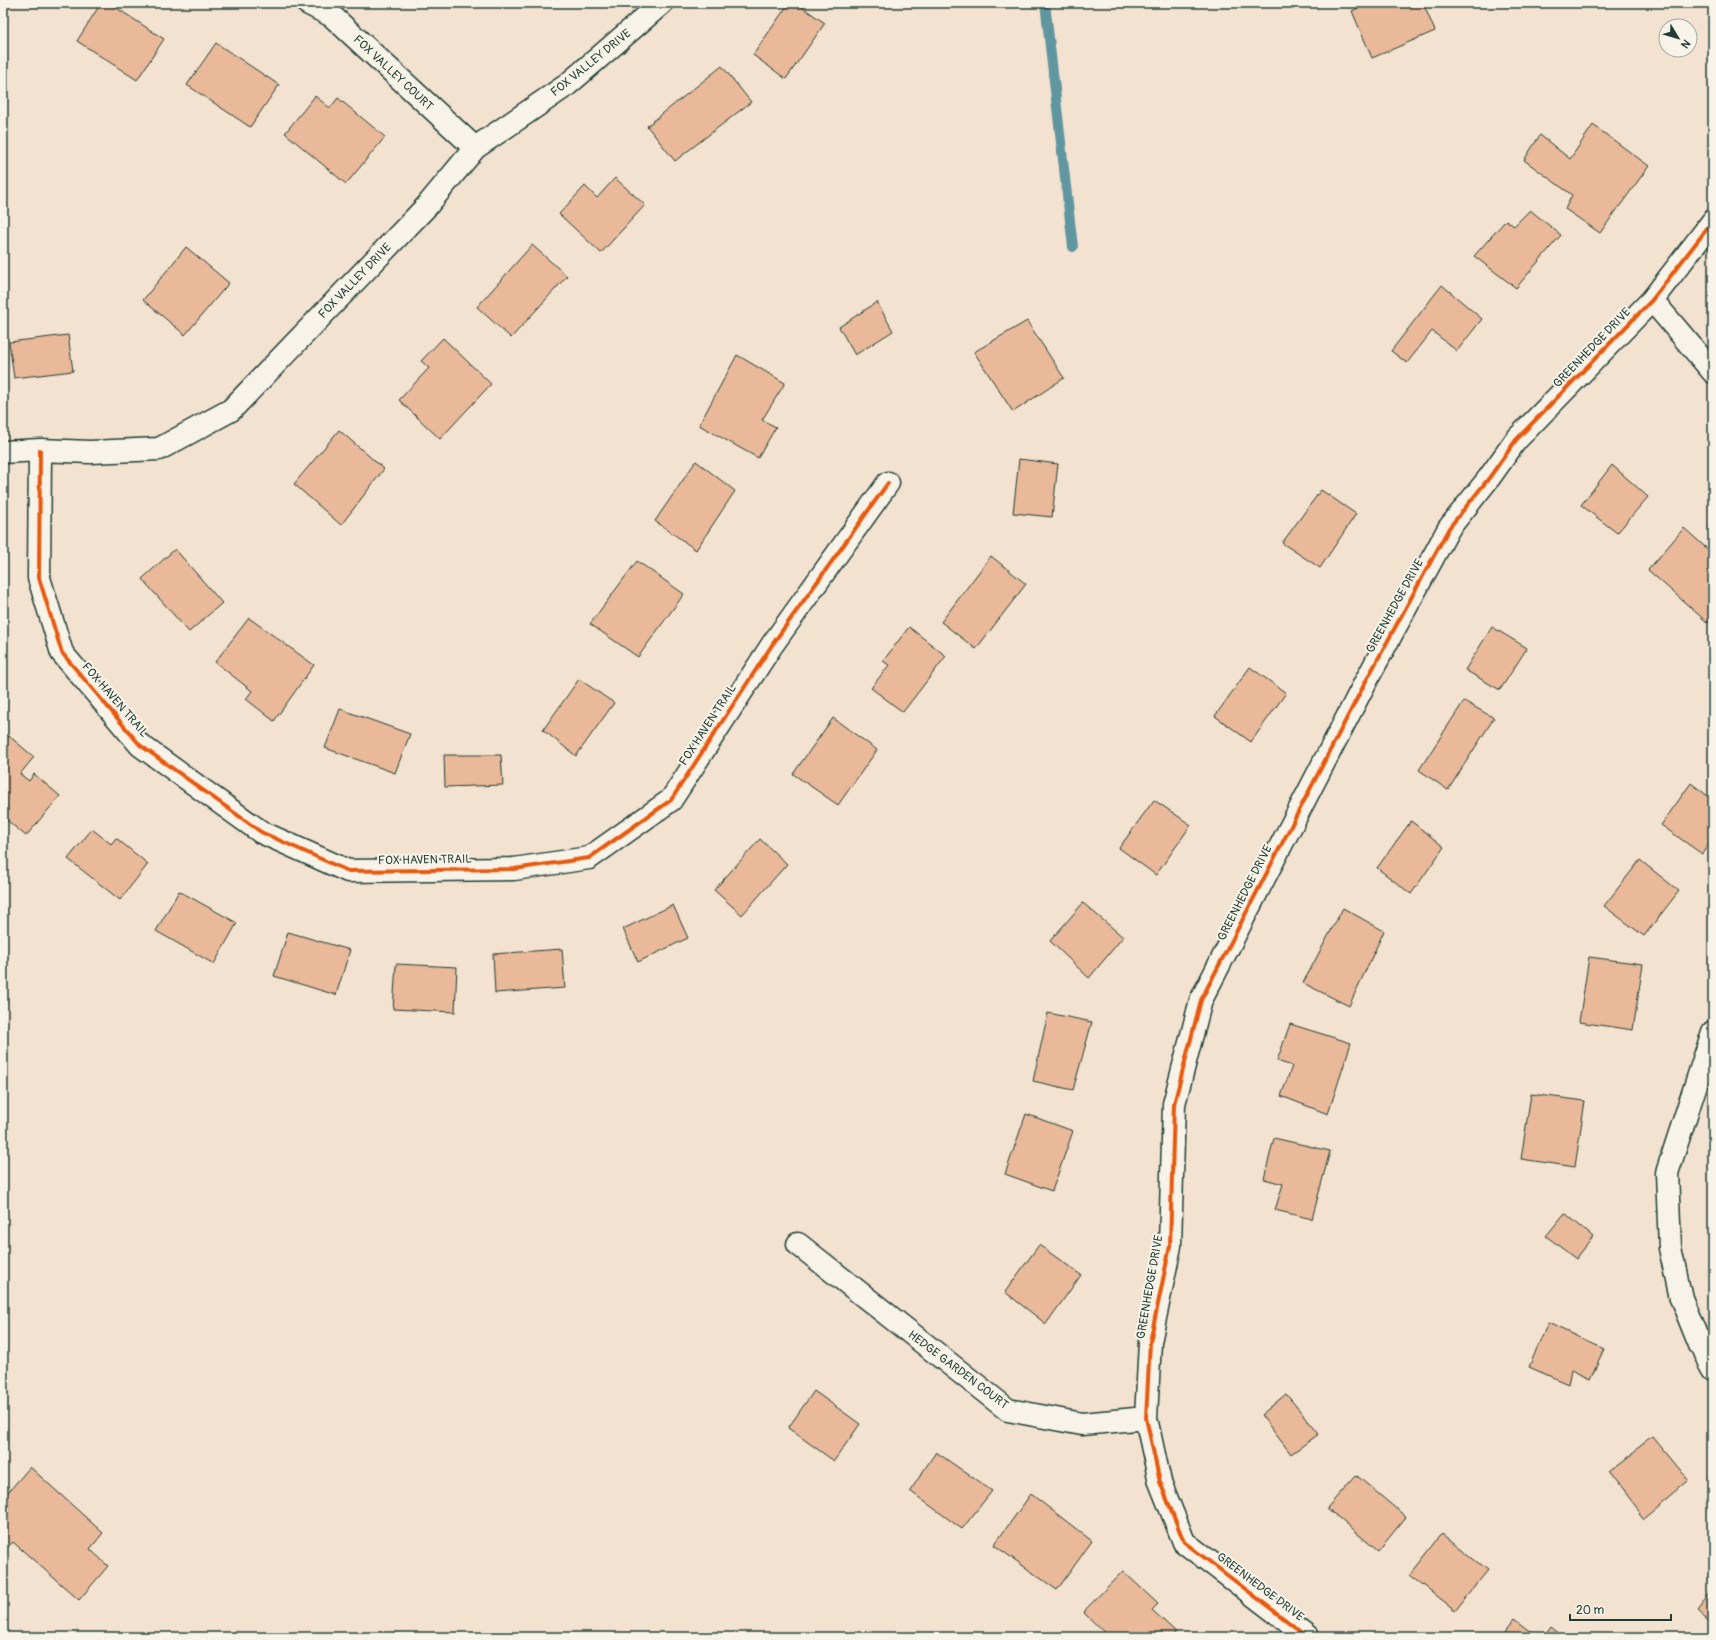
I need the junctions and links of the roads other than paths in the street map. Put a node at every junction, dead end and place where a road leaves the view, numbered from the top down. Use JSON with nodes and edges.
{"nodes":[{"id":1,"x":307,"y":3,"type":"edge"},
{"id":2,"x":662,"y":3,"type":"edge"},
{"id":3,"x":475,"y":148,"type":"junction"},
{"id":4,"x":1713,"y":221,"type":"edge"},
{"id":5,"x":1652,"y":300,"type":"junction"},
{"id":6,"x":1713,"y":372,"type":"edge"},
{"id":7,"x":40,"y":450,"type":"junction"},
{"id":8,"x":3,"y":452,"type":"edge"},
{"id":9,"x":888,"y":483,"type":"dead end"},
{"id":10,"x":1713,"y":1032,"type":"edge"},
{"id":11,"x":798,"y":1244,"type":"dead end"},
{"id":12,"x":1713,"y":1368,"type":"edge"},
{"id":13,"x":1146,"y":1418,"type":"junction"},
{"id":14,"x":1308,"y":1637,"type":"edge"}],
"edges":[{"from":1,"to":3,"type":"street","name":"FOX VALLEY COURT"},
{"from":2,"to":3,"type":"street","name":"FOX VALLEY DRIVE"},
{"from":3,"to":7,"type":"street","name":"FOX VALLEY DRIVE"},
{"from":4,"to":5,"type":"street","name":"GREENHEDGE DRIVE"},
{"from":5,"to":6,"type":"street"},
{"from":5,"to":13,"type":"street","name":"GREENHEDGE DRIVE"},
{"from":7,"to":8,"type":"street","name":"FOX VALLEY DRIVE"},
{"from":7,"to":9,"type":"street","name":"FOX HAVEN TRAIL"},
{"from":10,"to":12,"type":"street"},
{"from":11,"to":13,"type":"street","name":"HEDGE GARDEN COURT"},
{"from":13,"to":14,"type":"street","name":"GREENHEDGE DRIVE"}]}
